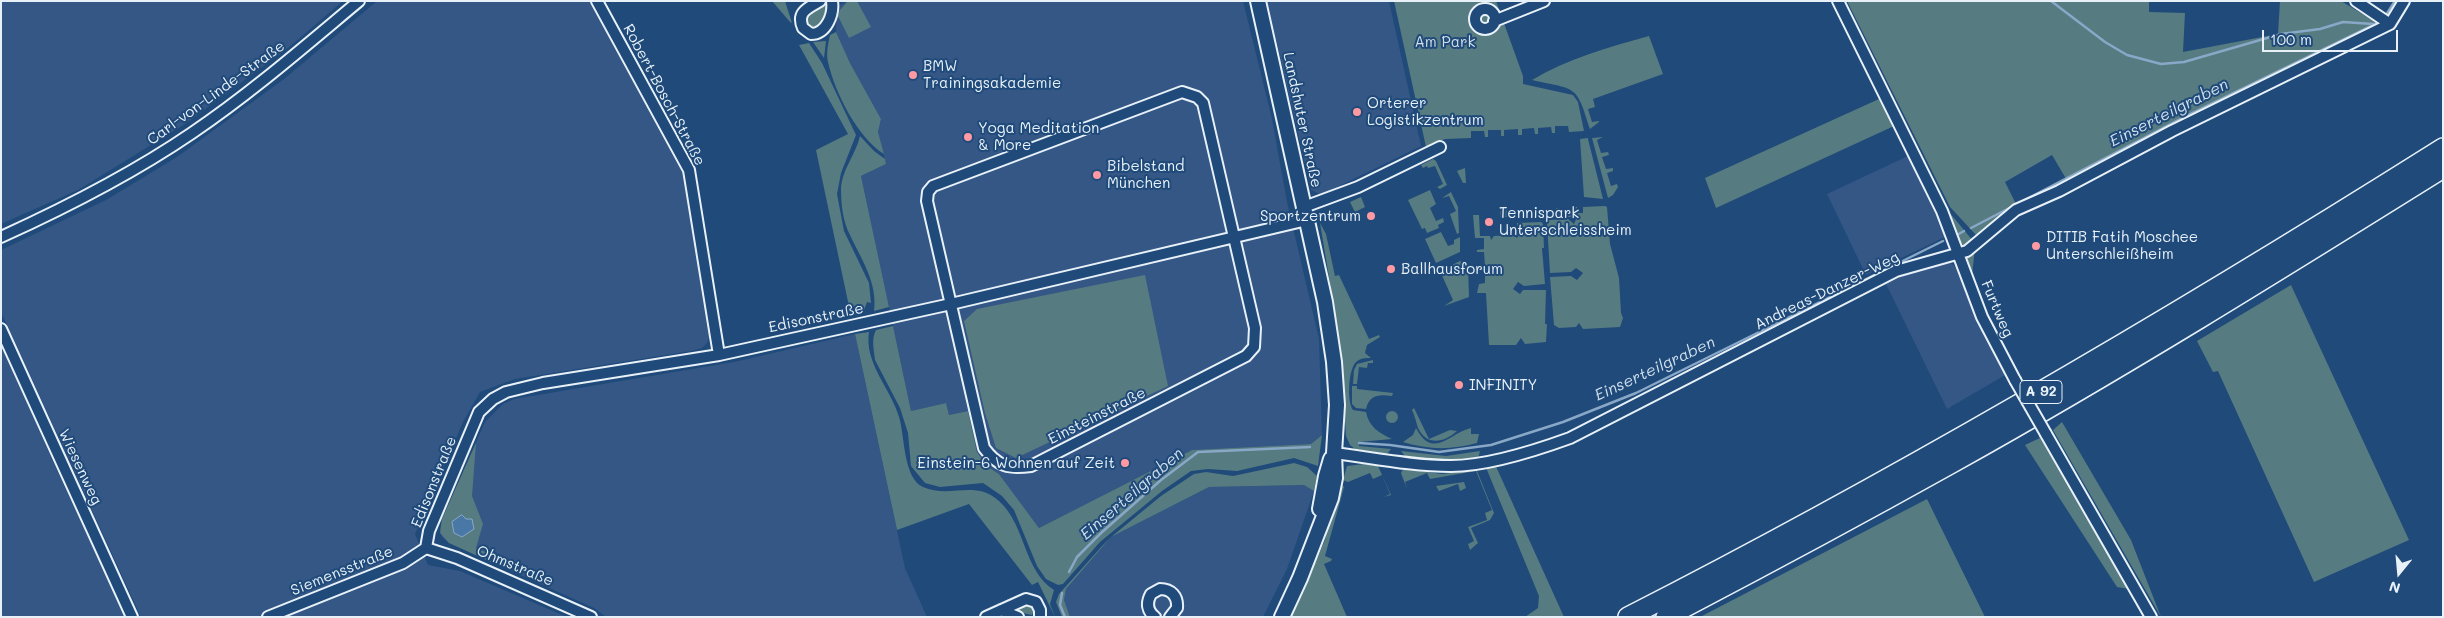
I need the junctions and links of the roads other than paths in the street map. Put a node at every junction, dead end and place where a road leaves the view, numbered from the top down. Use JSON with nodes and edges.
{"nodes":[{"id":1,"x":359,"y":1,"type":"edge"},
{"id":2,"x":597,"y":1,"type":"edge"},
{"id":3,"x":820,"y":1,"type":"edge"},
{"id":4,"x":832,"y":1,"type":"edge"},
{"id":5,"x":1258,"y":1,"type":"edge"},
{"id":6,"x":1544,"y":1,"type":"edge"},
{"id":7,"x":1838,"y":1,"type":"edge"},
{"id":8,"x":2356,"y":1,"type":"edge"},
{"id":9,"x":2404,"y":1,"type":"edge"},
{"id":10,"x":1494,"y":21,"type":"dead end"},
{"id":11,"x":2390,"y":24,"type":"junction"},
{"id":12,"x":1440,"y":147,"type":"dead end"},
{"id":13,"x":2443,"y":148,"type":"edge"},
{"id":14,"x":2443,"y":168,"type":"edge"},
{"id":15,"x":1306,"y":214,"type":"junction"},
{"id":16,"x":1,"y":237,"type":"edge"},
{"id":17,"x":1234,"y":238,"type":"junction"},
{"id":18,"x":1958,"y":254,"type":"junction"},
{"id":19,"x":950,"y":304,"type":"junction"},
{"id":20,"x":1,"y":329,"type":"edge"},
{"id":21,"x":719,"y":355,"type":"junction"},
{"id":22,"x":1334,"y":453,"type":"junction"},
{"id":23,"x":426,"y":548,"type":"junction"},
{"id":24,"x":1001,"y":610,"type":"junction"},
{"id":25,"x":1176,"y":615,"type":"edge"},
{"id":26,"x":132,"y":617,"type":"edge"},
{"id":27,"x":268,"y":617,"type":"edge"},
{"id":28,"x":591,"y":617,"type":"edge"},
{"id":29,"x":986,"y":617,"type":"edge"},
{"id":30,"x":1018,"y":617,"type":"edge"},
{"id":31,"x":1040,"y":617,"type":"edge"},
{"id":32,"x":1155,"y":617,"type":"edge"},
{"id":33,"x":1282,"y":617,"type":"edge"},
{"id":34,"x":1628,"y":617,"type":"edge"},
{"id":35,"x":1666,"y":617,"type":"edge"},
{"id":36,"x":2151,"y":617,"type":"edge"}],
"edges":[{"from":1,"to":16,"type":"street","name":"Carl-von-Linde-Straße"},
{"from":2,"to":21,"type":"street","name":"Robert-Bosch-Straße"},
{"from":3,"to":4,"type":"street"},
{"from":5,"to":15,"type":"main road","name":"Landshuter Straße"},
{"from":6,"to":10,"type":"street"},
{"from":7,"to":18,"type":"street","name":"Furtweg"},
{"from":8,"to":11,"type":"street"},
{"from":9,"to":11,"type":"street"},
{"from":11,"to":18,"type":"street","name":"Andreas-Danzer-Weg"},
{"from":12,"to":15,"type":"street","name":"Edisonstraße"},
{"from":13,"to":34,"type":"highway","number":"A 92"},
{"from":14,"to":35,"type":"highway","number":"A 92"},
{"from":15,"to":17,"type":"street","name":"Edisonstraße"},
{"from":15,"to":22,"type":"main road","name":"Landshuter Straße"},
{"from":17,"to":19,"type":"street","name":"Edisonstraße"},
{"from":17,"to":19,"type":"street","name":"Einsteinstraße"},
{"from":17,"to":19,"type":"street","name":"Einsteinstraße"},
{"from":18,"to":22,"type":"street","name":"Andreas-Danzer-Weg"},
{"from":18,"to":36,"type":"street","name":"Furtweg","bridge":true},
{"from":19,"to":21,"type":"street","name":"Edisonstraße"},
{"from":20,"to":26,"type":"street","name":"Wiesenweg"},
{"from":21,"to":23,"type":"street","name":"Edisonstraße"},
{"from":22,"to":33,"type":"main road","name":"Landshuter Straße"},
{"from":23,"to":27,"type":"street","name":"Siemensstraße"},
{"from":23,"to":28,"type":"street","name":"Ohmstraße"},
{"from":24,"to":29,"type":"street"},
{"from":24,"to":30,"type":"street"},
{"from":24,"to":31,"type":"street"},
{"from":25,"to":32,"type":"street"}]}
